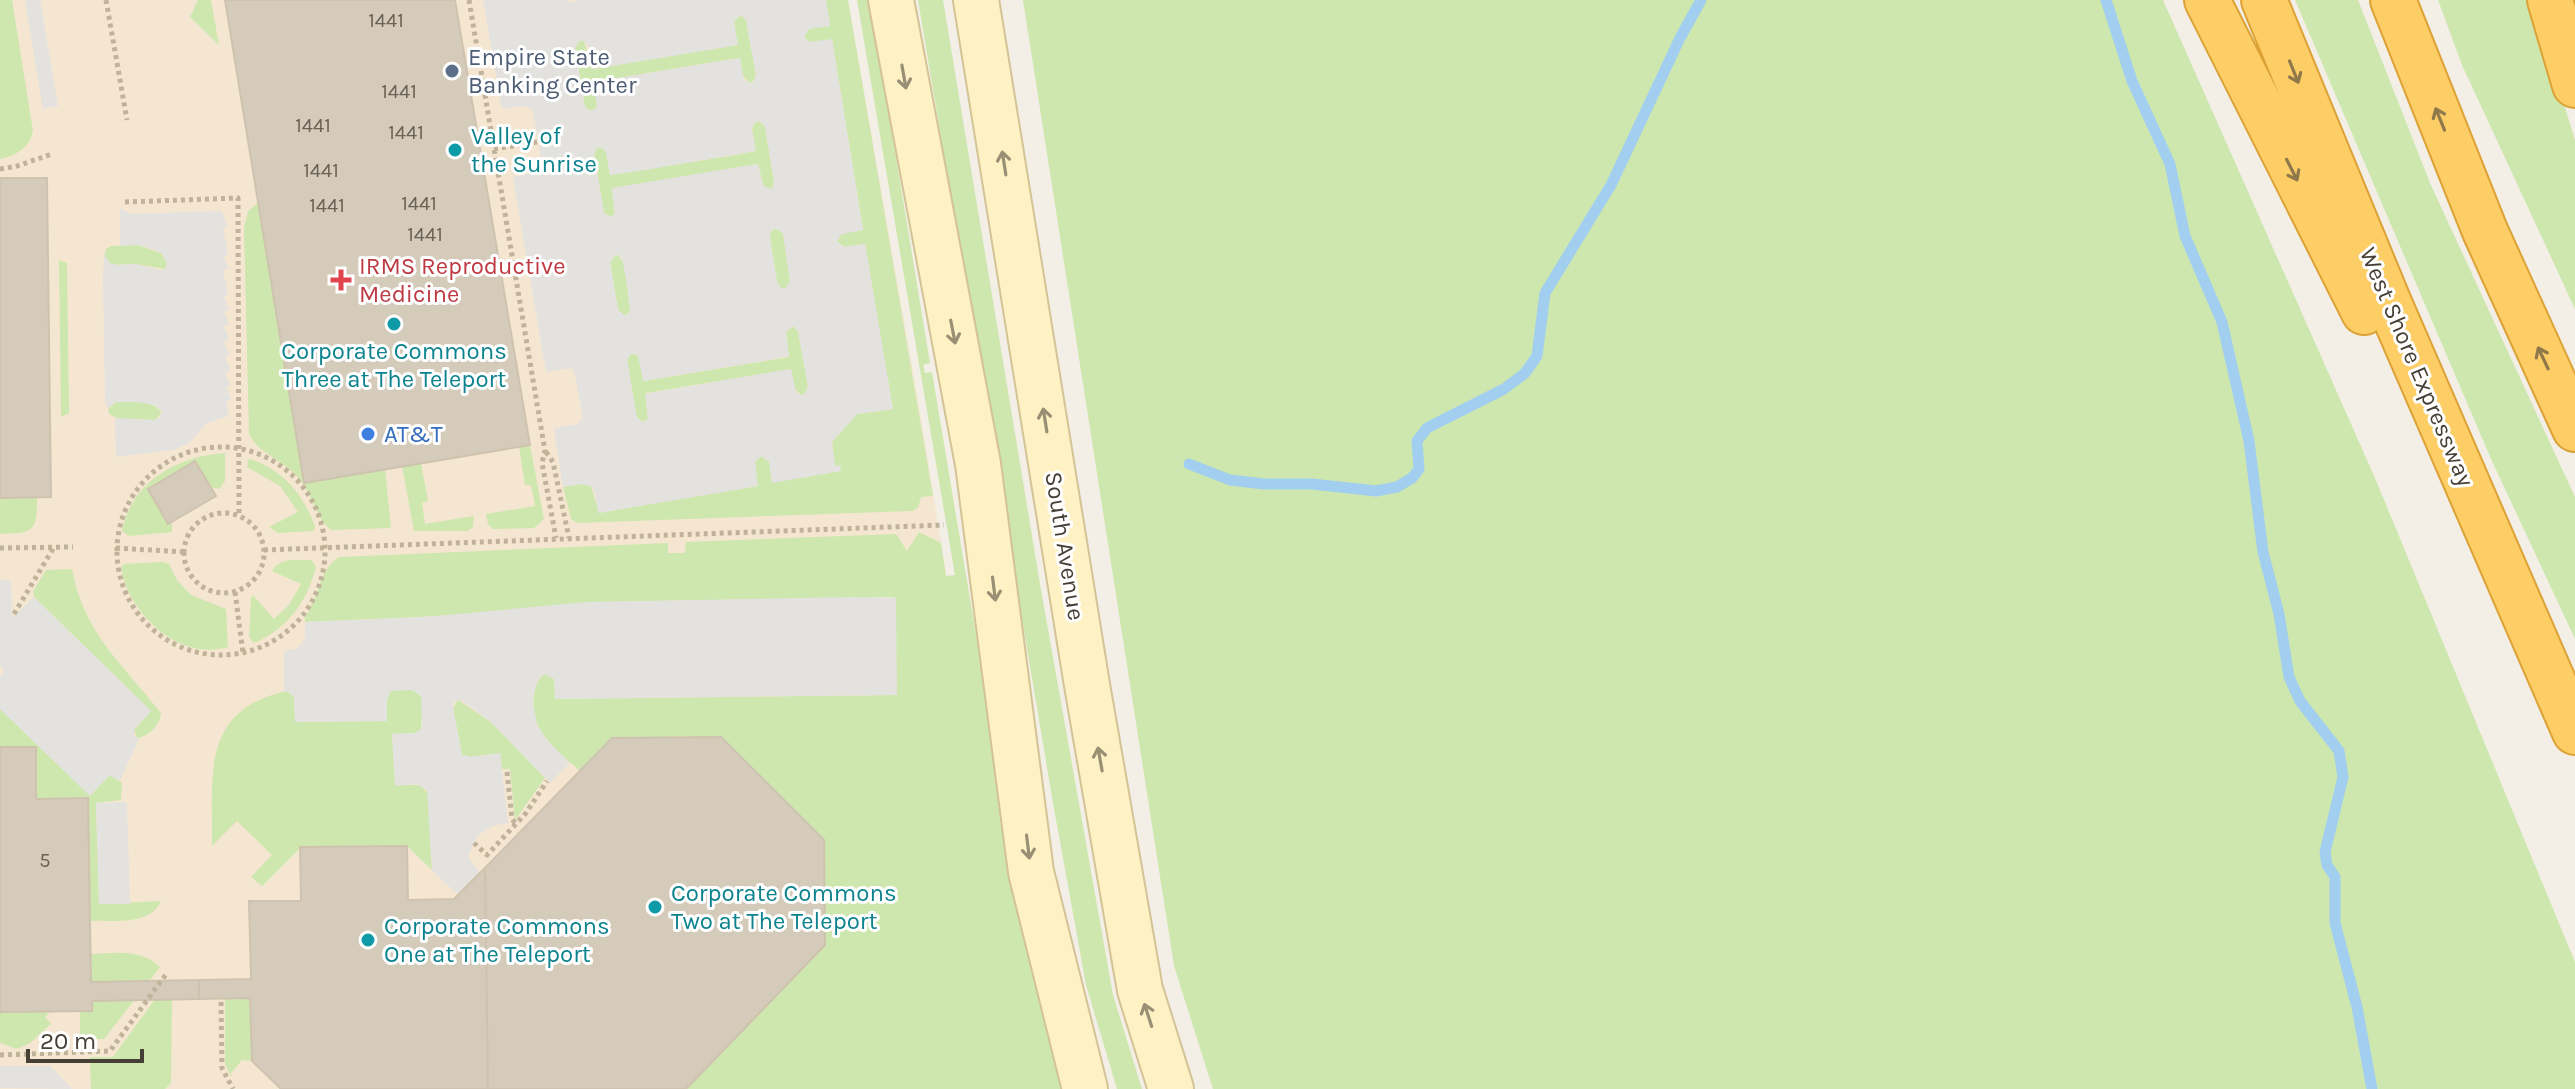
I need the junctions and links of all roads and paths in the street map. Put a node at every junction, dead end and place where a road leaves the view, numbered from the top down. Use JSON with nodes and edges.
{"nodes":[{"id":1,"x":106,"y":0,"type":"edge"},
{"id":2,"x":469,"y":0,"type":"edge"},
{"id":3,"x":891,"y":0,"type":"edge"},
{"id":4,"x":976,"y":0,"type":"edge"},
{"id":5,"x":2207,"y":0,"type":"edge"},
{"id":6,"x":2264,"y":0,"type":"edge"},
{"id":7,"x":2393,"y":0,"type":"edge"},
{"id":8,"x":2550,"y":0,"type":"edge"},
{"id":9,"x":2575,"y":85,"type":"edge"},
{"id":10,"x":127,"y":120,"type":"dead end"},
{"id":11,"x":537,"y":142,"type":"dead end"},
{"id":12,"x":494,"y":149,"type":"junction"},
{"id":13,"x":52,"y":154,"type":"dead end"},
{"id":14,"x":0,"y":169,"type":"edge"},
{"id":15,"x":125,"y":202,"type":"dead end"},
{"id":16,"x":2575,"y":429,"type":"edge"},
{"id":17,"x":239,"y":449,"type":"junction"},
{"id":18,"x":545,"y":451,"type":"junction"},
{"id":19,"x":239,"y":516,"type":"junction"},
{"id":20,"x":944,"y":525,"type":"dead end"},
{"id":21,"x":556,"y":538,"type":"junction"},
{"id":22,"x":569,"y":538,"type":"junction"},
{"id":23,"x":54,"y":547,"type":"junction"},
{"id":24,"x":73,"y":547,"type":"dead end"},
{"id":25,"x":325,"y":547,"type":"junction"},
{"id":26,"x":0,"y":548,"type":"edge"},
{"id":27,"x":116,"y":548,"type":"junction"},
{"id":28,"x":264,"y":550,"type":"junction"},
{"id":29,"x":184,"y":552,"type":"junction"},
{"id":30,"x":235,"y":592,"type":"junction"},
{"id":31,"x":14,"y":614,"type":"dead end"},
{"id":32,"x":243,"y":653,"type":"junction"},
{"id":33,"x":2568,"y":717,"type":"edge"},
{"id":34,"x":507,"y":772,"type":"dead end"},
{"id":35,"x":547,"y":781,"type":"dead end"},
{"id":36,"x":516,"y":824,"type":"junction"},
{"id":37,"x":474,"y":843,"type":"dead end"},
{"id":38,"x":167,"y":973,"type":"dead end"},
{"id":39,"x":221,"y":1002,"type":"dead end"},
{"id":40,"x":0,"y":1055,"type":"edge"},
{"id":41,"x":233,"y":1089,"type":"edge"},
{"id":42,"x":1085,"y":1089,"type":"edge"},
{"id":43,"x":1171,"y":1089,"type":"edge"}],
"edges":[{"from":1,"to":10,"type":"path"},
{"from":2,"to":12,"type":"path"},
{"from":3,"to":42,"type":"street","one_way":true},
{"from":43,"to":4,"type":"street","name":"South Avenue","one_way":true},
{"from":5,"to":33,"type":"highway","one_way":true},
{"from":6,"to":33,"type":"highway","name":"West Shore Expressway","one_way":true},
{"from":16,"to":7,"type":"highway","one_way":true},
{"from":8,"to":9,"type":"highway"},
{"from":11,"to":12,"type":"path"},
{"from":12,"to":18,"type":"path"},
{"from":13,"to":14,"type":"path"},
{"from":15,"to":17,"type":"path"},
{"from":17,"to":19,"type":"path"},
{"from":17,"to":25,"type":"path"},
{"from":17,"to":27,"type":"path"},
{"from":18,"to":21,"type":"path"},
{"from":18,"to":22,"type":"path"},
{"from":19,"to":28,"type":"path"},
{"from":19,"to":29,"type":"path"},
{"from":20,"to":22,"type":"path"},
{"from":21,"to":22,"type":"path"},
{"from":21,"to":25,"type":"path"},
{"from":23,"to":24,"type":"path"},
{"from":23,"to":26,"type":"path"},
{"from":23,"to":31,"type":"path"},
{"from":25,"to":28,"type":"path"},
{"from":25,"to":32,"type":"path"},
{"from":27,"to":29,"type":"path"},
{"from":27,"to":32,"type":"path"},
{"from":28,"to":30,"type":"path"},
{"from":29,"to":30,"type":"path"},
{"from":30,"to":32,"type":"path"},
{"from":34,"to":36,"type":"path"},
{"from":35,"to":36,"type":"path"},
{"from":36,"to":37,"type":"path"},
{"from":38,"to":40,"type":"path"},
{"from":39,"to":41,"type":"path"}]}
